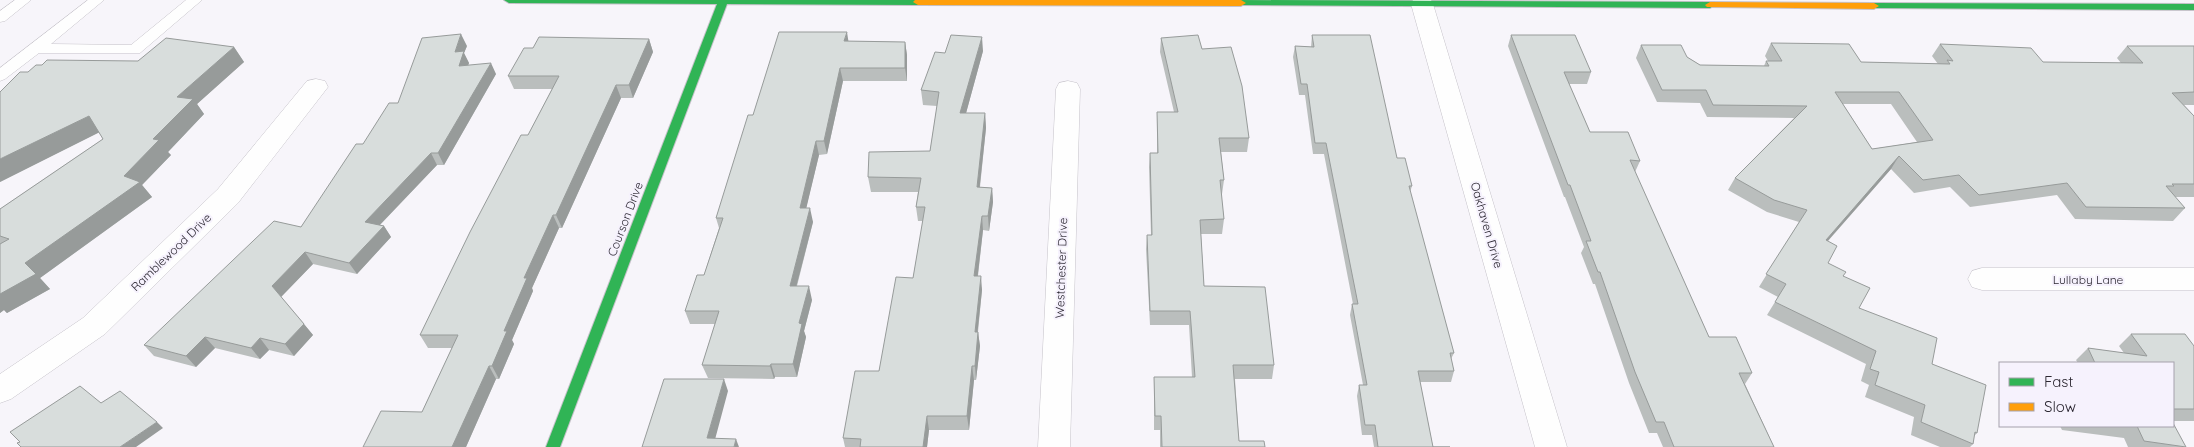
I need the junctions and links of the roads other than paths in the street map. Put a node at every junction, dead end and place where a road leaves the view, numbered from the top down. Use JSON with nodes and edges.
{"nodes":[{"id":1,"x":24,"y":0,"type":"edge"},
{"id":2,"x":97,"y":0,"type":"edge"},
{"id":3,"x":195,"y":0,"type":"edge"},
{"id":4,"x":509,"y":0,"type":"edge"},
{"id":5,"x":723,"y":1,"type":"edge"},
{"id":6,"x":1206,"y":1,"type":"edge"},
{"id":7,"x":1285,"y":2,"type":"edge"},
{"id":8,"x":1433,"y":2,"type":"edge"},
{"id":9,"x":1591,"y":2,"type":"edge"},
{"id":10,"x":1810,"y":3,"type":"edge"},
{"id":11,"x":2040,"y":3,"type":"edge"},
{"id":12,"x":2174,"y":3,"type":"edge"},
{"id":13,"x":2194,"y":7,"type":"edge"},
{"id":14,"x":0,"y":18,"type":"edge"},
{"id":15,"x":37,"y":48,"type":"junction"},
{"id":16,"x":0,"y":76,"type":"edge"},
{"id":17,"x":316,"y":87,"type":"dead end"},
{"id":18,"x":1068,"y":89,"type":"dead end"},
{"id":19,"x":1982,"y":279,"type":"dead end"},
{"id":20,"x":2194,"y":279,"type":"edge"},
{"id":21,"x":0,"y":390,"type":"edge"},
{"id":22,"x":553,"y":447,"type":"edge"},
{"id":23,"x":1054,"y":447,"type":"edge"},
{"id":24,"x":1551,"y":447,"type":"edge"}],
"edges":[{"from":1,"to":14,"type":"lane"},
{"from":2,"to":15,"type":"lane"},
{"from":3,"to":15,"type":"lane"},
{"from":4,"to":5,"type":"main road"},
{"from":5,"to":6,"type":"main road"},
{"from":5,"to":22,"type":"main road","name":"Courson Drive"},
{"from":6,"to":7,"type":"main road"},
{"from":7,"to":8,"type":"main road"},
{"from":8,"to":9,"type":"main road"},
{"from":8,"to":24,"type":"street","name":"Oakhaven Drive"},
{"from":9,"to":10,"type":"main road"},
{"from":10,"to":11,"type":"main road"},
{"from":11,"to":12,"type":"main road"},
{"from":12,"to":13,"type":"main road"},
{"from":15,"to":16,"type":"lane"},
{"from":17,"to":21,"type":"street","name":"Ramblewood Drive"},
{"from":18,"to":23,"type":"street","name":"Westchester Drive"},
{"from":19,"to":20,"type":"street","name":"Lullaby Lane"}]}
